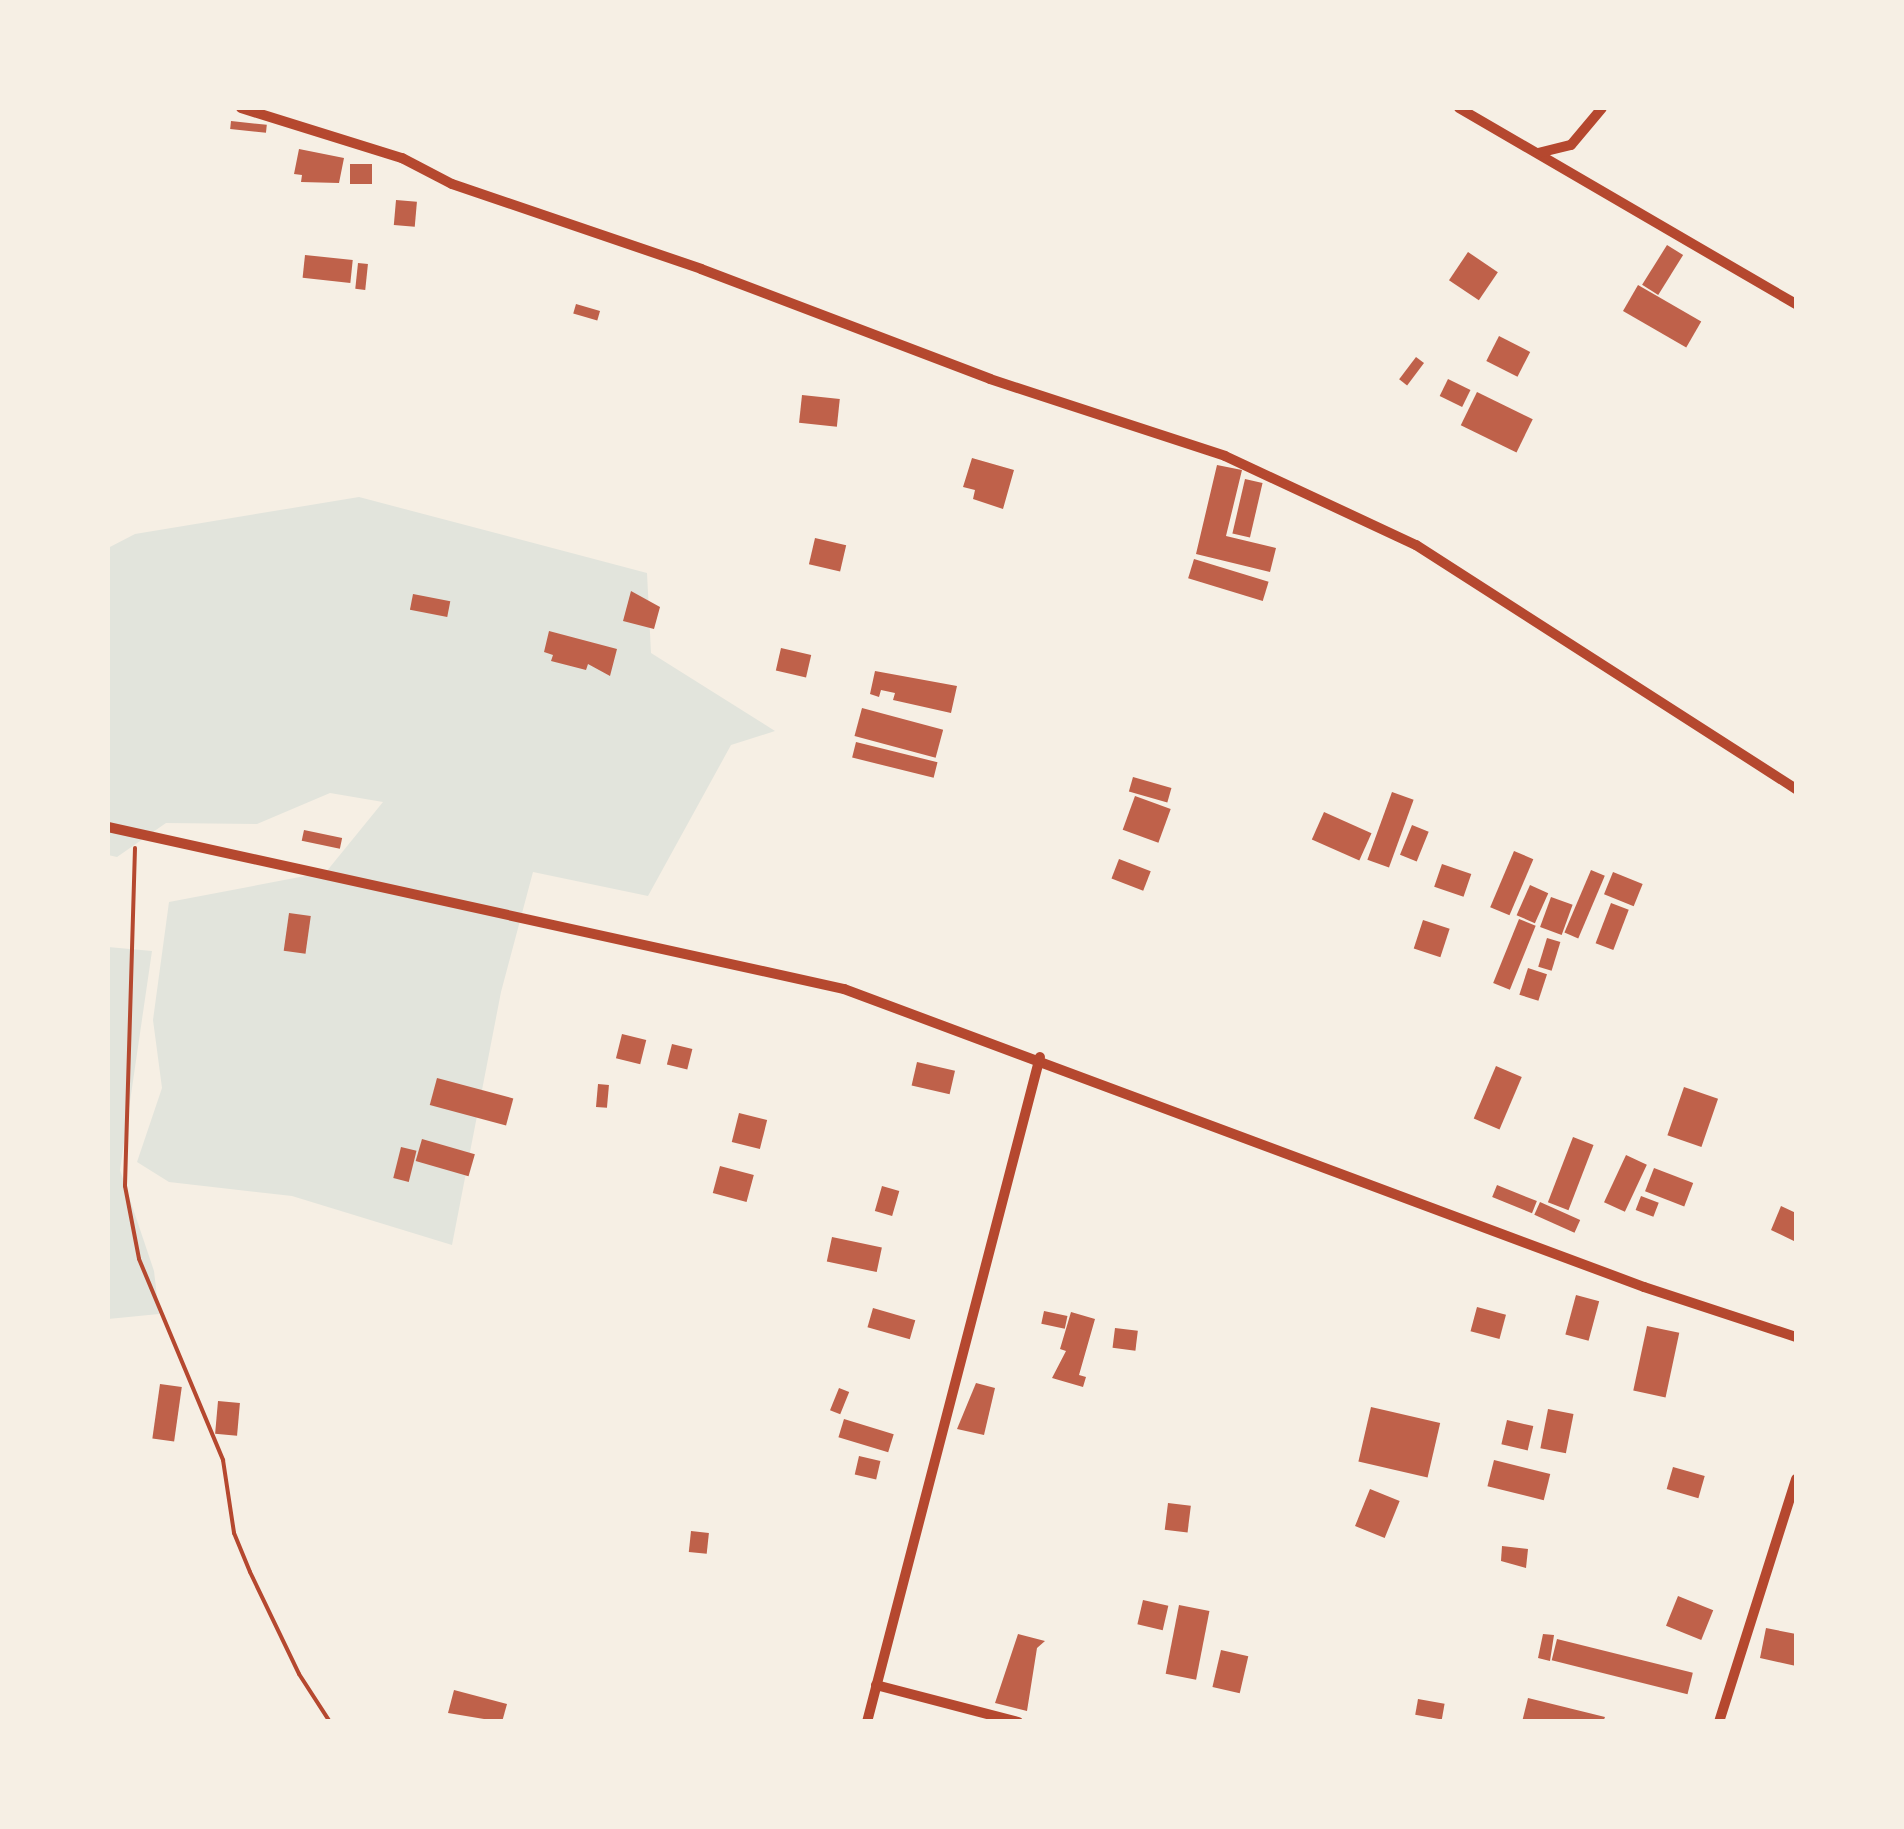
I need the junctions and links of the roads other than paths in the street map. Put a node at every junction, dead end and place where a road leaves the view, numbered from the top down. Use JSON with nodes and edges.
{"nodes":[{"id":1,"x":241,"y":108,"type":"edge"},
{"id":2,"x":1459,"y":108,"type":"edge"},
{"id":3,"x":1602,"y":108,"type":"edge"},
{"id":4,"x":1538,"y":154,"type":"junction"},
{"id":5,"x":1796,"y":304,"type":"edge"},
{"id":6,"x":1796,"y":789,"type":"edge"},
{"id":7,"x":108,"y":827,"type":"edge"},
{"id":8,"x":1040,"y":1057,"type":"junction"},
{"id":9,"x":1796,"y":1337,"type":"edge"},
{"id":10,"x":1796,"y":1479,"type":"edge"},
{"id":11,"x":876,"y":1685,"type":"junction"},
{"id":12,"x":867,"y":1722,"type":"edge"},
{"id":13,"x":1018,"y":1722,"type":"edge"},
{"id":14,"x":1718,"y":1722,"type":"edge"}],
"edges":[{"from":1,"to":6,"type":"street"},
{"from":2,"to":4,"type":"street"},
{"from":3,"to":4,"type":"street"},
{"from":4,"to":5,"type":"street"},
{"from":7,"to":8,"type":"street"},
{"from":8,"to":9,"type":"street"},
{"from":8,"to":11,"type":"street"},
{"from":10,"to":14,"type":"street"},
{"from":11,"to":12,"type":"street"},
{"from":11,"to":13,"type":"street"}]}
